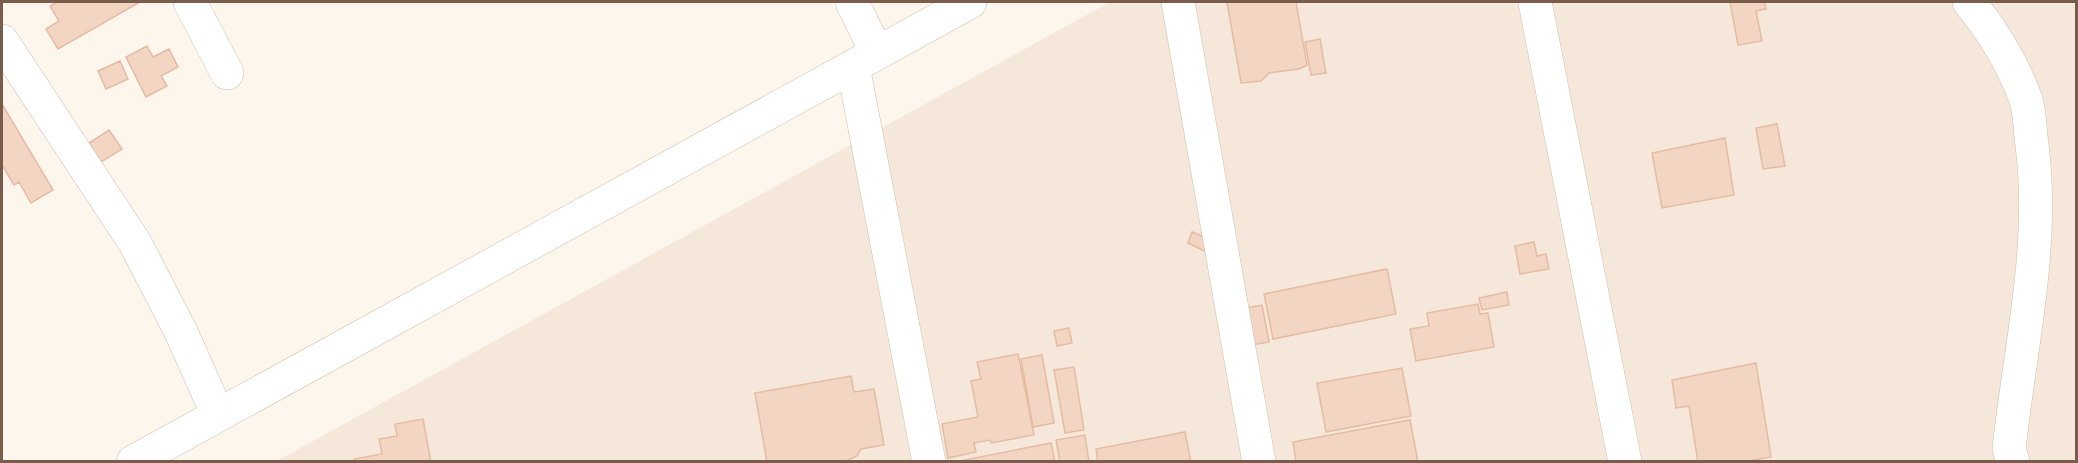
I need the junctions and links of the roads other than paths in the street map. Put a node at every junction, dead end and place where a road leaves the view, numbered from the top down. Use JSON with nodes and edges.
{"nodes":[{"id":1,"x":190,"y":2,"type":"edge"},
{"id":2,"x":852,"y":2,"type":"edge"},
{"id":3,"x":970,"y":2,"type":"edge"},
{"id":4,"x":1178,"y":2,"type":"edge"},
{"id":5,"x":1535,"y":2,"type":"edge"},
{"id":6,"x":1969,"y":2,"type":"edge"},
{"id":7,"x":6,"y":57,"type":"edge"},
{"id":8,"x":865,"y":60,"type":"junction"},
{"id":9,"x":227,"y":73,"type":"dead end"},
{"id":10,"x":218,"y":415,"type":"junction"},
{"id":11,"x":133,"y":462,"type":"edge"},
{"id":12,"x":929,"y":462,"type":"edge"},
{"id":13,"x":1259,"y":462,"type":"edge"},
{"id":14,"x":1625,"y":462,"type":"edge"},
{"id":15,"x":2013,"y":462,"type":"edge"}],
"edges":[{"from":1,"to":9,"type":"street"},
{"from":2,"to":8,"type":"street"},
{"from":3,"to":8,"type":"street"},
{"from":4,"to":13,"type":"street"},
{"from":5,"to":14,"type":"street"},
{"from":6,"to":15,"type":"street"},
{"from":7,"to":10,"type":"street"},
{"from":8,"to":10,"type":"street"},
{"from":8,"to":12,"type":"street"},
{"from":10,"to":11,"type":"street"}]}
